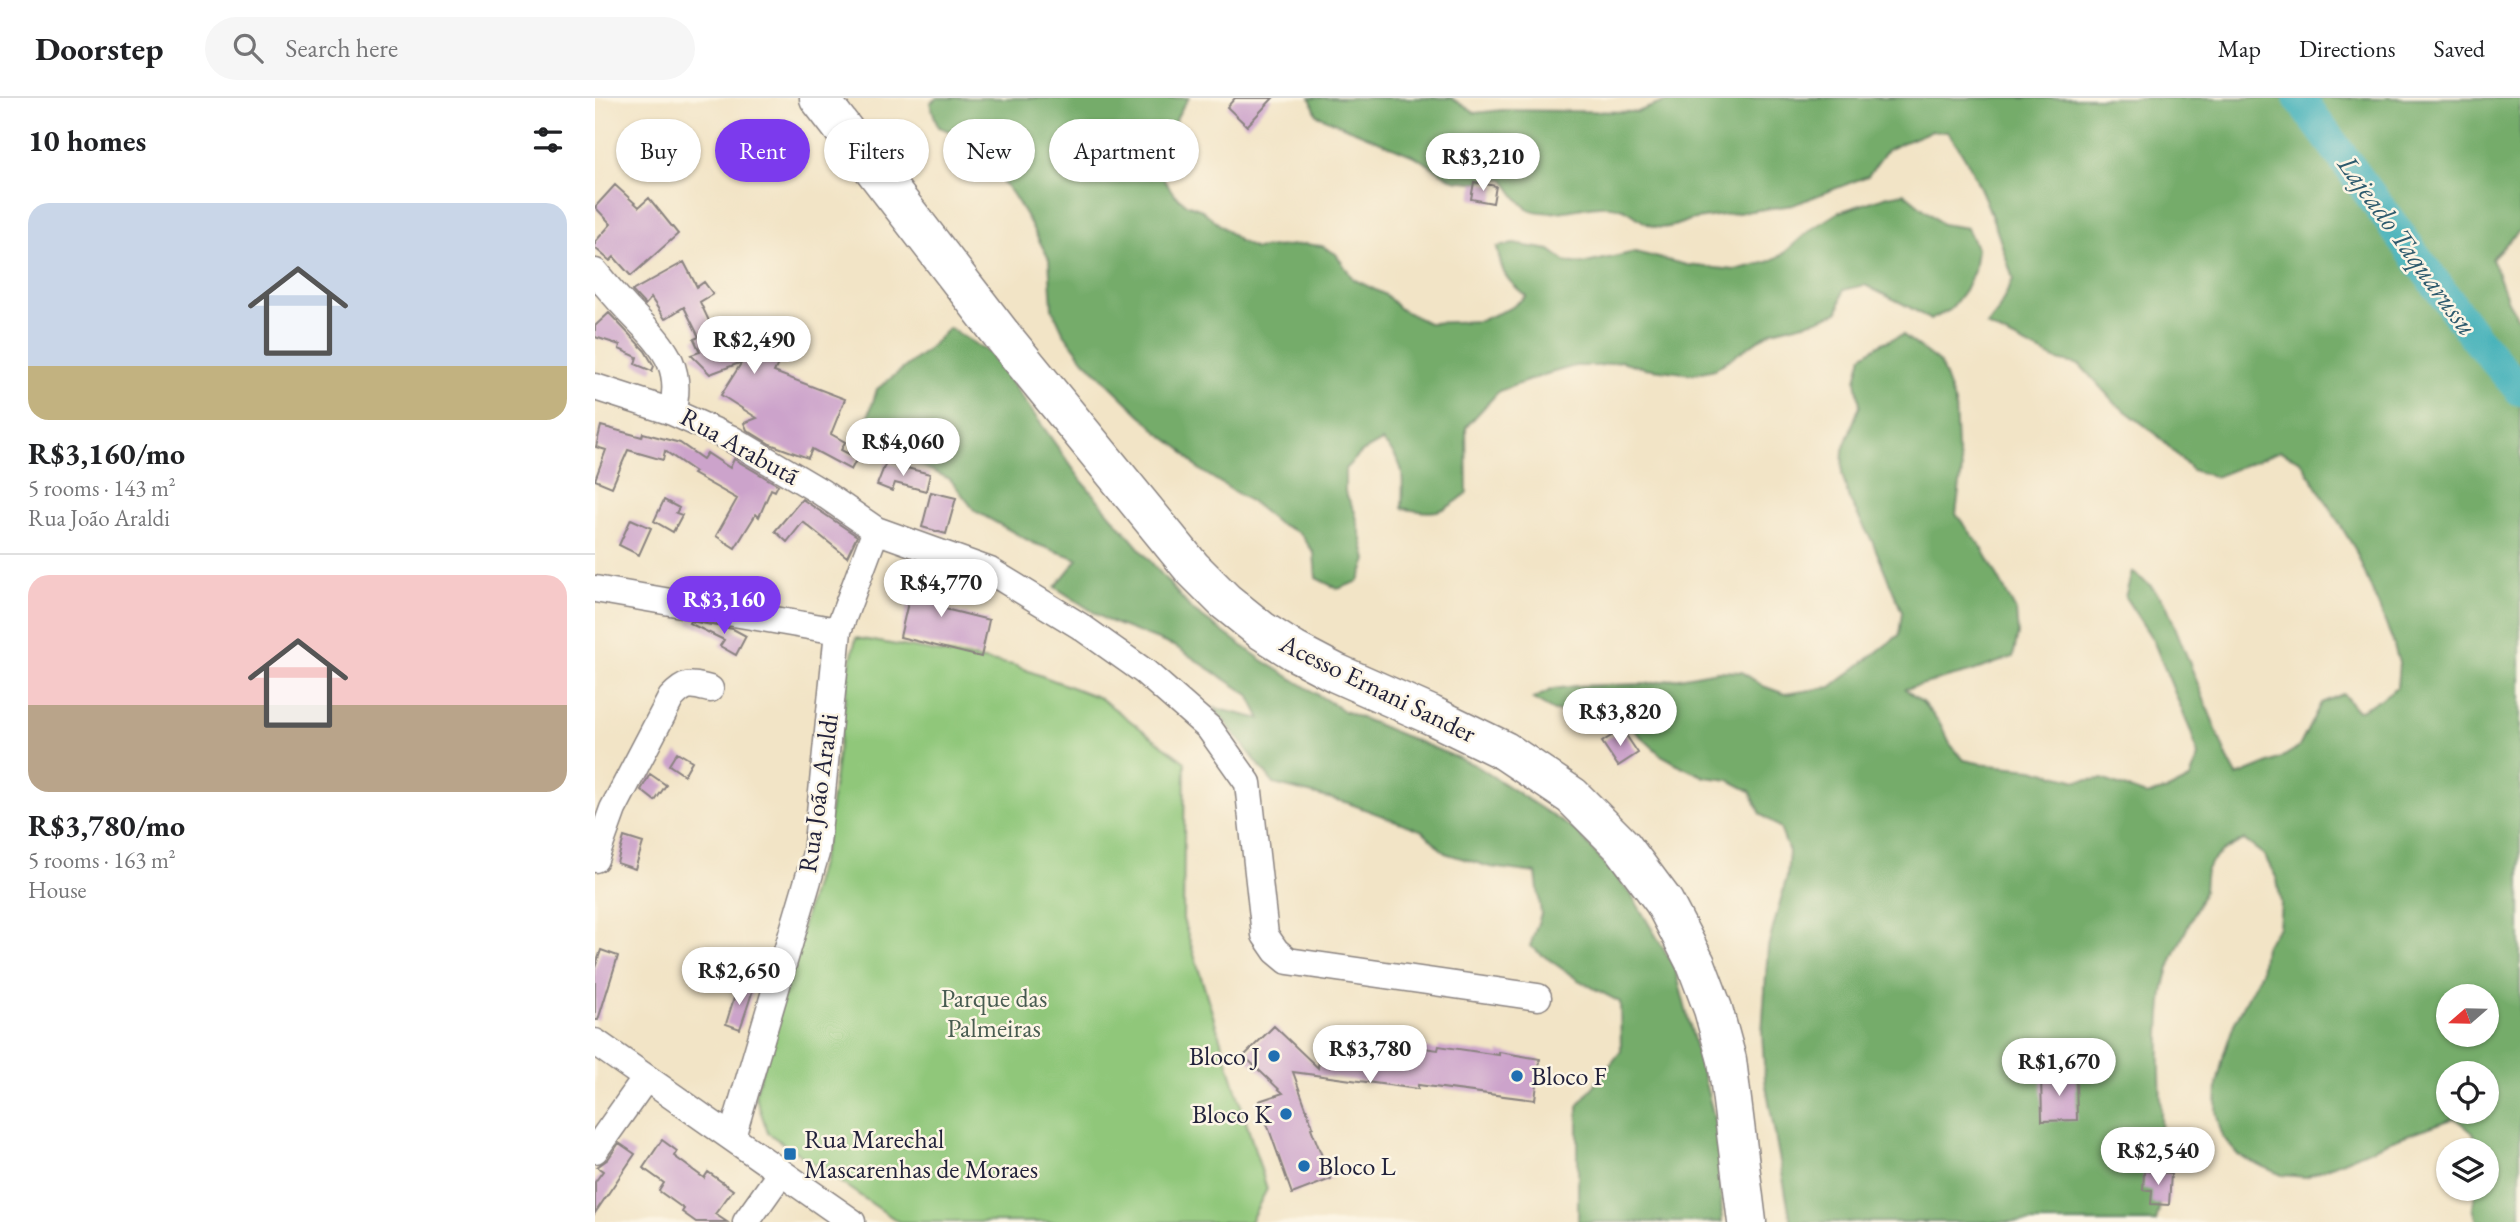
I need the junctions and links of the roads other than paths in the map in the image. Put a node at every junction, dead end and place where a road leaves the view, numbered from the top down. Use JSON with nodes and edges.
{"nodes":[{"id":1,"x":819,"y":98,"type":"edge"},
{"id":2,"x":595,"y":272,"type":"edge"},
{"id":3,"x":595,"y":387,"type":"edge"},
{"id":4,"x":672,"y":412,"type":"junction"},
{"id":5,"x":876,"y":530,"type":"junction"},
{"id":6,"x":595,"y":589,"type":"edge"},
{"id":7,"x":838,"y":631,"type":"junction"},
{"id":8,"x":710,"y":689,"type":"dead end"},
{"id":9,"x":595,"y":859,"type":"edge"},
{"id":10,"x":1538,"y":997,"type":"dead end"},
{"id":11,"x":595,"y":1042,"type":"edge"},
{"id":12,"x":646,"y":1078,"type":"junction"},
{"id":13,"x":732,"y":1137,"type":"junction"},
{"id":14,"x":595,"y":1150,"type":"edge"},
{"id":15,"x":780,"y":1174,"type":"junction"},
{"id":16,"x":746,"y":1222,"type":"edge"},
{"id":17,"x":852,"y":1222,"type":"edge"},
{"id":18,"x":1747,"y":1222,"type":"edge"}],
"edges":[{"from":1,"to":18,"type":"highway","name":"Acesso Ernani Sander"},
{"from":2,"to":4,"type":"street","name":"Rua Arabutã"},
{"from":3,"to":4,"type":"street"},
{"from":4,"to":5,"type":"street","name":"Rua Arabutã"},
{"from":5,"to":7,"type":"street","name":"Rua João Araldi"},
{"from":5,"to":10,"type":"street","name":"Rua Arabutã"},
{"from":6,"to":7,"type":"street"},
{"from":7,"to":13,"type":"street","name":"Rua João Araldi"},
{"from":8,"to":9,"type":"street"},
{"from":11,"to":12,"type":"street"},
{"from":12,"to":13,"type":"street"},
{"from":12,"to":14,"type":"street"},
{"from":13,"to":15,"type":"street"},
{"from":15,"to":16,"type":"street"},
{"from":15,"to":17,"type":"street"}]}
